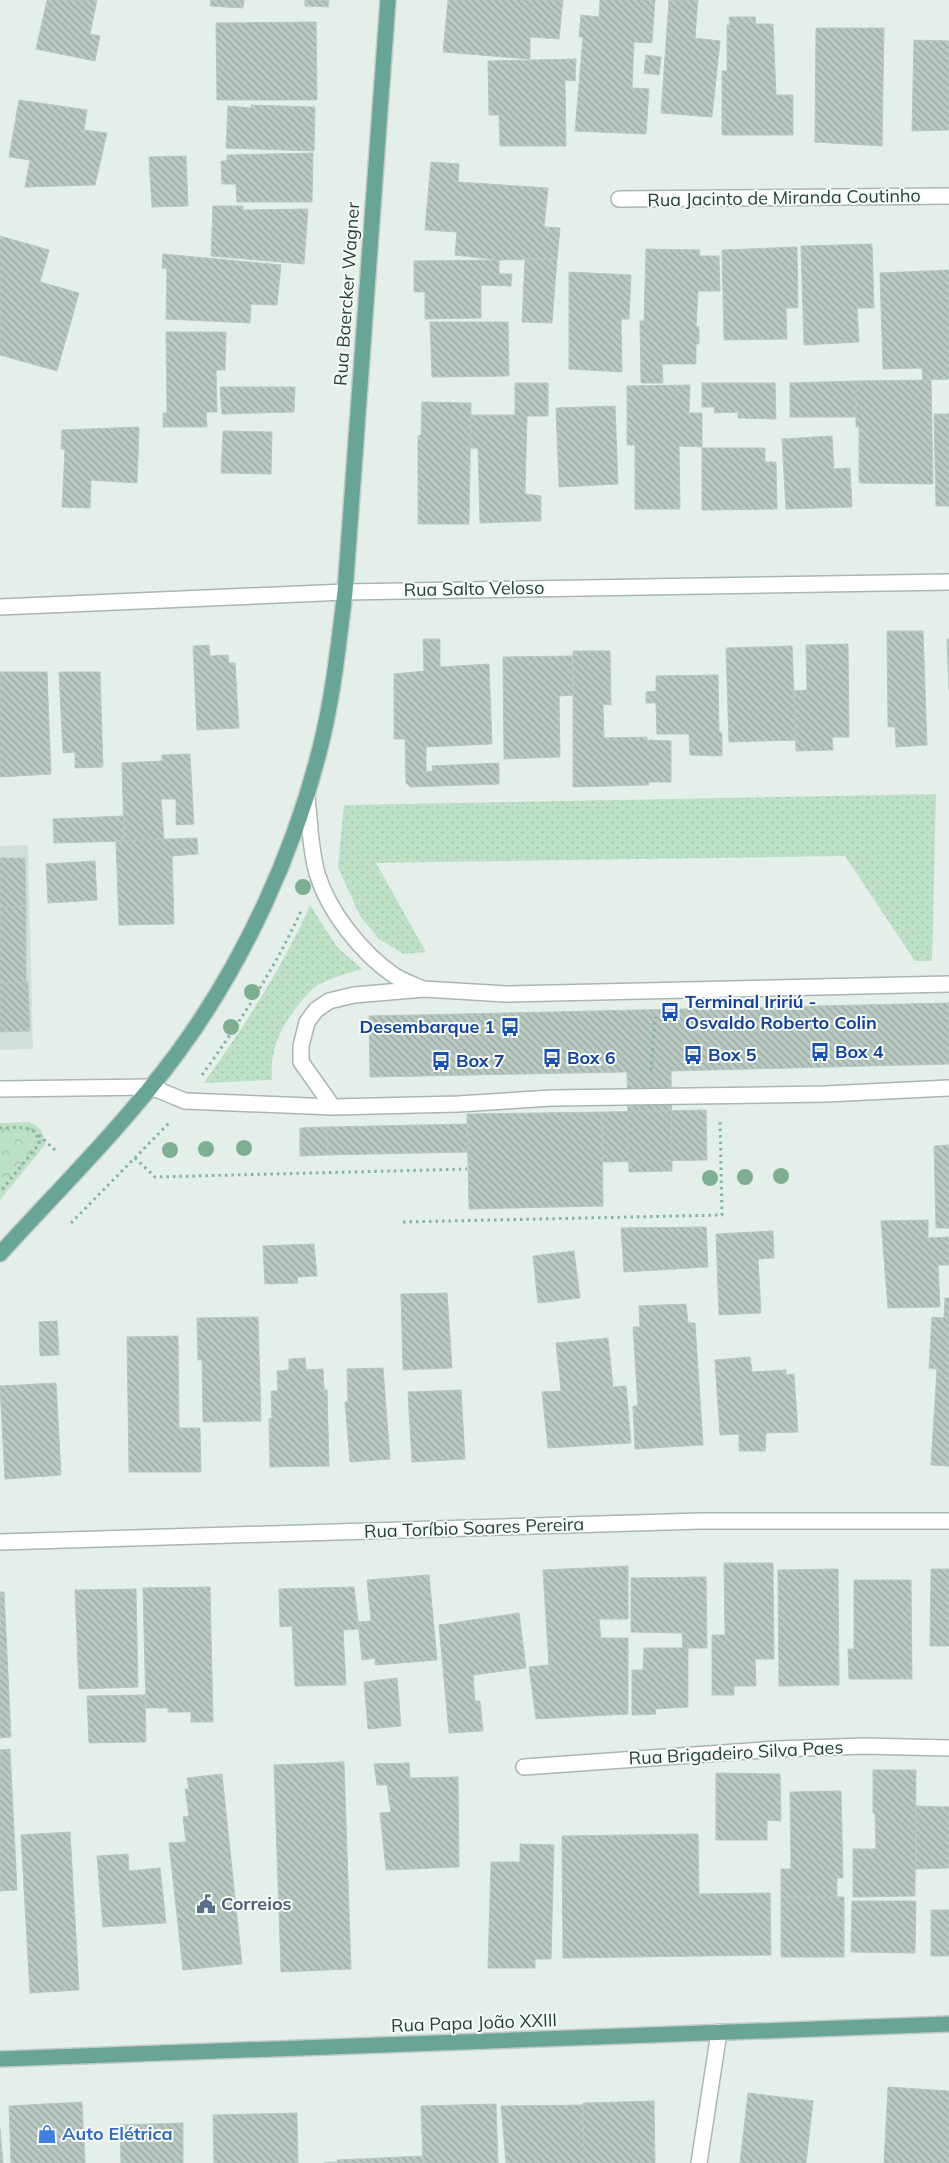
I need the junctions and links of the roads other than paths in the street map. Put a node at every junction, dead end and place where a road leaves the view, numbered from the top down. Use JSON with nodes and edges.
{"nodes":[{"id":1,"x":388,"y":0,"type":"edge"},
{"id":2,"x":949,"y":196,"type":"edge"},
{"id":3,"x":619,"y":199,"type":"dead end"},
{"id":4,"x":949,"y":582,"type":"edge"},
{"id":5,"x":345,"y":592,"type":"junction"},
{"id":6,"x":0,"y":607,"type":"edge"},
{"id":7,"x":307,"y":798,"type":"junction"},
{"id":8,"x":949,"y":984,"type":"edge"},
{"id":9,"x":424,"y":989,"type":"junction"},
{"id":10,"x":150,"y":1086,"type":"junction"},
{"id":11,"x":949,"y":1088,"type":"edge"},
{"id":12,"x":0,"y":1089,"type":"edge"},
{"id":13,"x":333,"y":1107,"type":"junction"},
{"id":14,"x":0,"y":1254,"type":"edge"},
{"id":15,"x":949,"y":1521,"type":"edge"},
{"id":16,"x":0,"y":1542,"type":"edge"},
{"id":17,"x":949,"y":1748,"type":"edge"},
{"id":18,"x":524,"y":1767,"type":"dead end"},
{"id":19,"x":949,"y":2024,"type":"edge"},
{"id":20,"x":719,"y":2032,"type":"junction"},
{"id":21,"x":0,"y":2059,"type":"edge"},
{"id":22,"x":699,"y":2163,"type":"edge"}],
"edges":[{"from":1,"to":5,"type":"main road","name":"Rua Baercker Wagner"},
{"from":2,"to":3,"type":"street","name":"Rua Jacinto de Miranda Coutinho"},
{"from":4,"to":5,"type":"street","name":"Rua Salto Veloso"},
{"from":5,"to":6,"type":"street","name":"Rua Salto Veloso"},
{"from":5,"to":7,"type":"main road","name":"Rua Baercker Wagner"},
{"from":7,"to":9,"type":"street"},
{"from":7,"to":10,"type":"main road","name":"Rua Baercker Wagner"},
{"from":8,"to":9,"type":"street"},
{"from":9,"to":13,"type":"street"},
{"from":10,"to":12,"type":"street"},
{"from":10,"to":13,"type":"street"},
{"from":10,"to":14,"type":"main road","name":"Rua Baercker Wagner"},
{"from":11,"to":13,"type":"street"},
{"from":15,"to":16,"type":"street","name":"Rua Toríbio Soares Pereira"},
{"from":17,"to":18,"type":"street","name":"Rua Brigadeiro Silva Paes"},
{"from":19,"to":20,"type":"main road","name":"Rua Papa João XXIII"},
{"from":20,"to":21,"type":"main road","name":"Rua Papa João XXIII"},
{"from":20,"to":22,"type":"street"}]}
